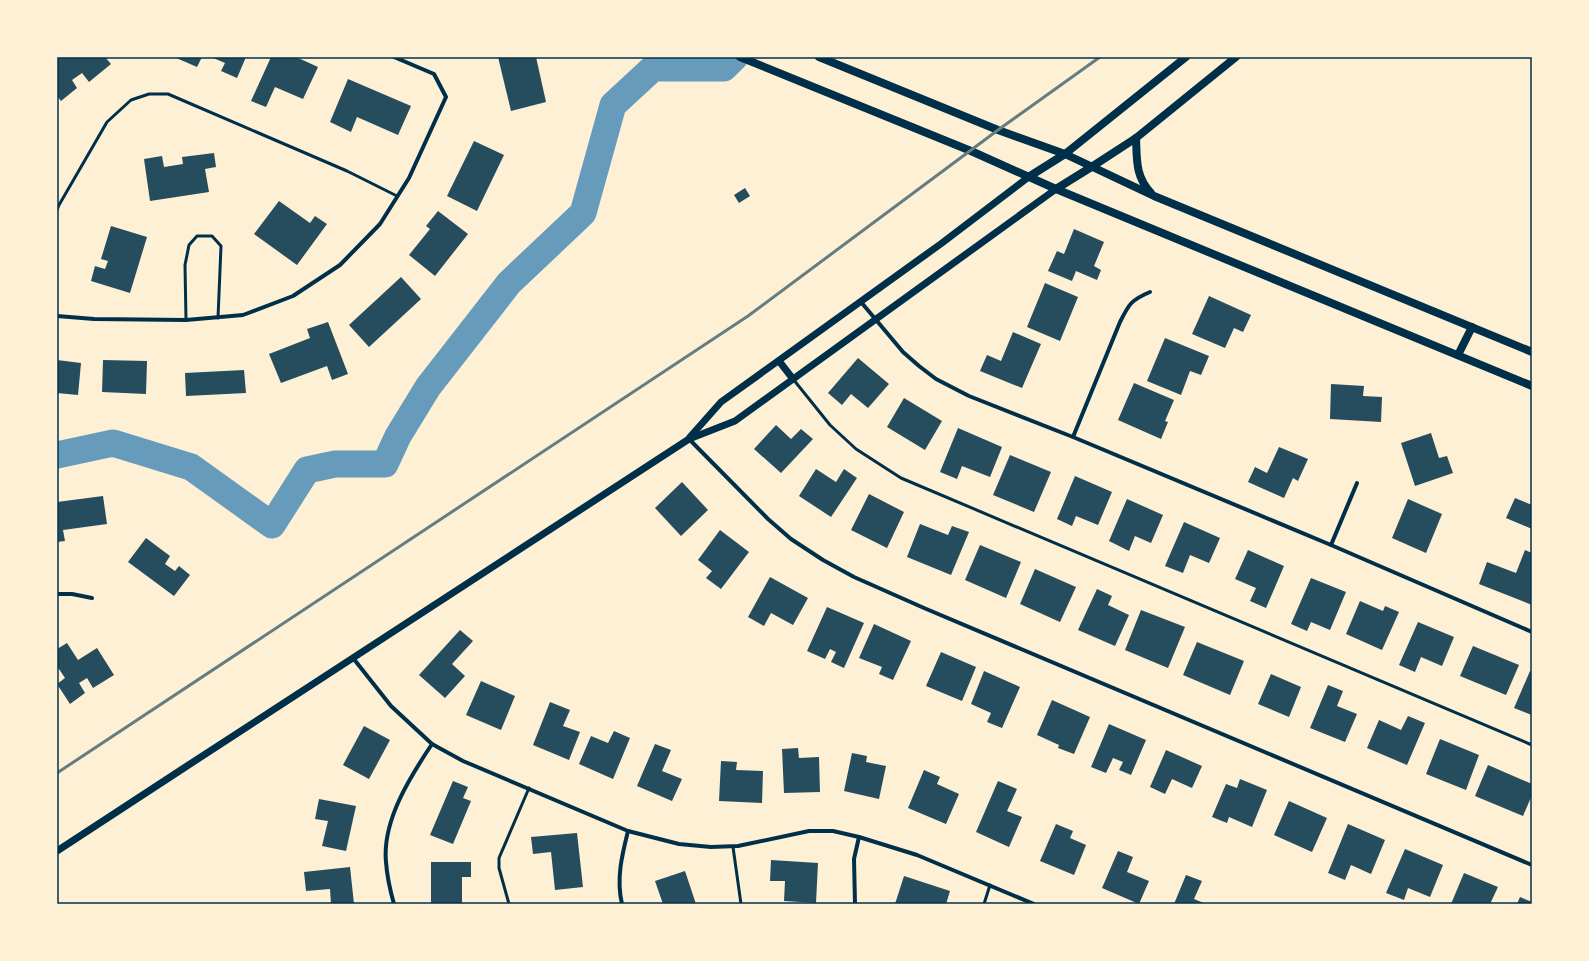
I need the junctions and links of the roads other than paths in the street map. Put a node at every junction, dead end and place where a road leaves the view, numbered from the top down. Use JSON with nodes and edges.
{"nodes":[{"id":1,"x":394,"y":57,"type":"edge"},
{"id":2,"x":740,"y":57,"type":"edge"},
{"id":3,"x":819,"y":57,"type":"edge"},
{"id":4,"x":1186,"y":57,"type":"edge"},
{"id":5,"x":1236,"y":57,"type":"edge"},
{"id":6,"x":1136,"y":138,"type":"junction"},
{"id":7,"x":1064,"y":154,"type":"junction"},
{"id":8,"x":1093,"y":166,"type":"junction"},
{"id":9,"x":1030,"y":176,"type":"junction"},
{"id":10,"x":1056,"y":189,"type":"junction"},
{"id":11,"x":397,"y":196,"type":"junction"},
{"id":12,"x":1154,"y":196,"type":"junction"},
{"id":13,"x":57,"y":210,"type":"edge"},
{"id":14,"x":1150,"y":292,"type":"dead end"},
{"id":15,"x":861,"y":302,"type":"junction"},
{"id":16,"x":57,"y":316,"type":"edge"},
{"id":17,"x":218,"y":318,"type":"junction"},
{"id":18,"x":875,"y":319,"type":"junction"},
{"id":19,"x":186,"y":320,"type":"junction"},
{"id":20,"x":1472,"y":327,"type":"junction"},
{"id":21,"x":1532,"y":352,"type":"edge"},
{"id":22,"x":1458,"y":355,"type":"junction"},
{"id":23,"x":779,"y":361,"type":"junction"},
{"id":24,"x":793,"y":379,"type":"junction"},
{"id":25,"x":1532,"y":386,"type":"edge"},
{"id":26,"x":1073,"y":437,"type":"junction"},
{"id":27,"x":689,"y":439,"type":"junction"},
{"id":28,"x":1357,"y":483,"type":"dead end"},
{"id":29,"x":1331,"y":545,"type":"junction"},
{"id":30,"x":57,"y":594,"type":"edge"},
{"id":31,"x":92,"y":598,"type":"dead end"},
{"id":32,"x":1532,"y":632,"type":"edge"},
{"id":33,"x":352,"y":658,"type":"junction"},
{"id":34,"x":432,"y":744,"type":"junction"},
{"id":35,"x":1532,"y":745,"type":"edge"},
{"id":36,"x":529,"y":788,"type":"junction"},
{"id":37,"x":628,"y":831,"type":"junction"},
{"id":38,"x":859,"y":837,"type":"junction"},
{"id":39,"x":733,"y":847,"type":"junction"},
{"id":40,"x":57,"y":851,"type":"edge"},
{"id":41,"x":1532,"y":865,"type":"edge"},
{"id":42,"x":990,"y":885,"type":"junction"},
{"id":43,"x":394,"y":904,"type":"edge"},
{"id":44,"x":509,"y":904,"type":"edge"},
{"id":45,"x":622,"y":904,"type":"edge"},
{"id":46,"x":741,"y":904,"type":"edge"},
{"id":47,"x":855,"y":904,"type":"edge"},
{"id":48,"x":984,"y":904,"type":"edge"},
{"id":49,"x":1034,"y":904,"type":"edge"}],
"edges":[{"from":1,"to":11,"type":"street"},
{"from":2,"to":9,"type":"main road"},
{"from":3,"to":7,"type":"main road"},
{"from":4,"to":7,"type":"main road"},
{"from":5,"to":6,"type":"main road"},
{"from":6,"to":8,"type":"main road"},
{"from":6,"to":12,"type":"main road"},
{"from":7,"to":8,"type":"main road"},
{"from":7,"to":9,"type":"main road"},
{"from":8,"to":10,"type":"main road"},
{"from":8,"to":12,"type":"main road"},
{"from":9,"to":10,"type":"main road"},
{"from":9,"to":15,"type":"street"},
{"from":10,"to":18,"type":"street"},
{"from":10,"to":22,"type":"main road"},
{"from":11,"to":13,"type":"lane"},
{"from":11,"to":17,"type":"street"},
{"from":12,"to":20,"type":"main road"},
{"from":14,"to":26,"type":"street"},
{"from":15,"to":18,"type":"street"},
{"from":15,"to":23,"type":"street"},
{"from":16,"to":19,"type":"street"},
{"from":17,"to":19,"type":"street"},
{"from":17,"to":19,"type":"lane"},
{"from":18,"to":24,"type":"street"},
{"from":18,"to":26,"type":"street"},
{"from":20,"to":21,"type":"main road"},
{"from":20,"to":22,"type":"main road"},
{"from":22,"to":25,"type":"main road"},
{"from":23,"to":24,"type":"street"},
{"from":23,"to":27,"type":"street"},
{"from":24,"to":27,"type":"street"},
{"from":24,"to":35,"type":"lane"},
{"from":26,"to":29,"type":"street"},
{"from":27,"to":33,"type":"street"},
{"from":27,"to":41,"type":"street"},
{"from":28,"to":29,"type":"street"},
{"from":29,"to":32,"type":"street"},
{"from":30,"to":31,"type":"street"},
{"from":33,"to":34,"type":"street"},
{"from":33,"to":40,"type":"street"},
{"from":34,"to":36,"type":"street"},
{"from":34,"to":43,"type":"street"},
{"from":36,"to":37,"type":"street"},
{"from":36,"to":44,"type":"lane"},
{"from":37,"to":39,"type":"street"},
{"from":37,"to":45,"type":"street"},
{"from":38,"to":39,"type":"street"},
{"from":38,"to":42,"type":"street"},
{"from":38,"to":47,"type":"street"},
{"from":39,"to":46,"type":"lane"},
{"from":42,"to":48,"type":"lane"},
{"from":42,"to":49,"type":"street"}]}
